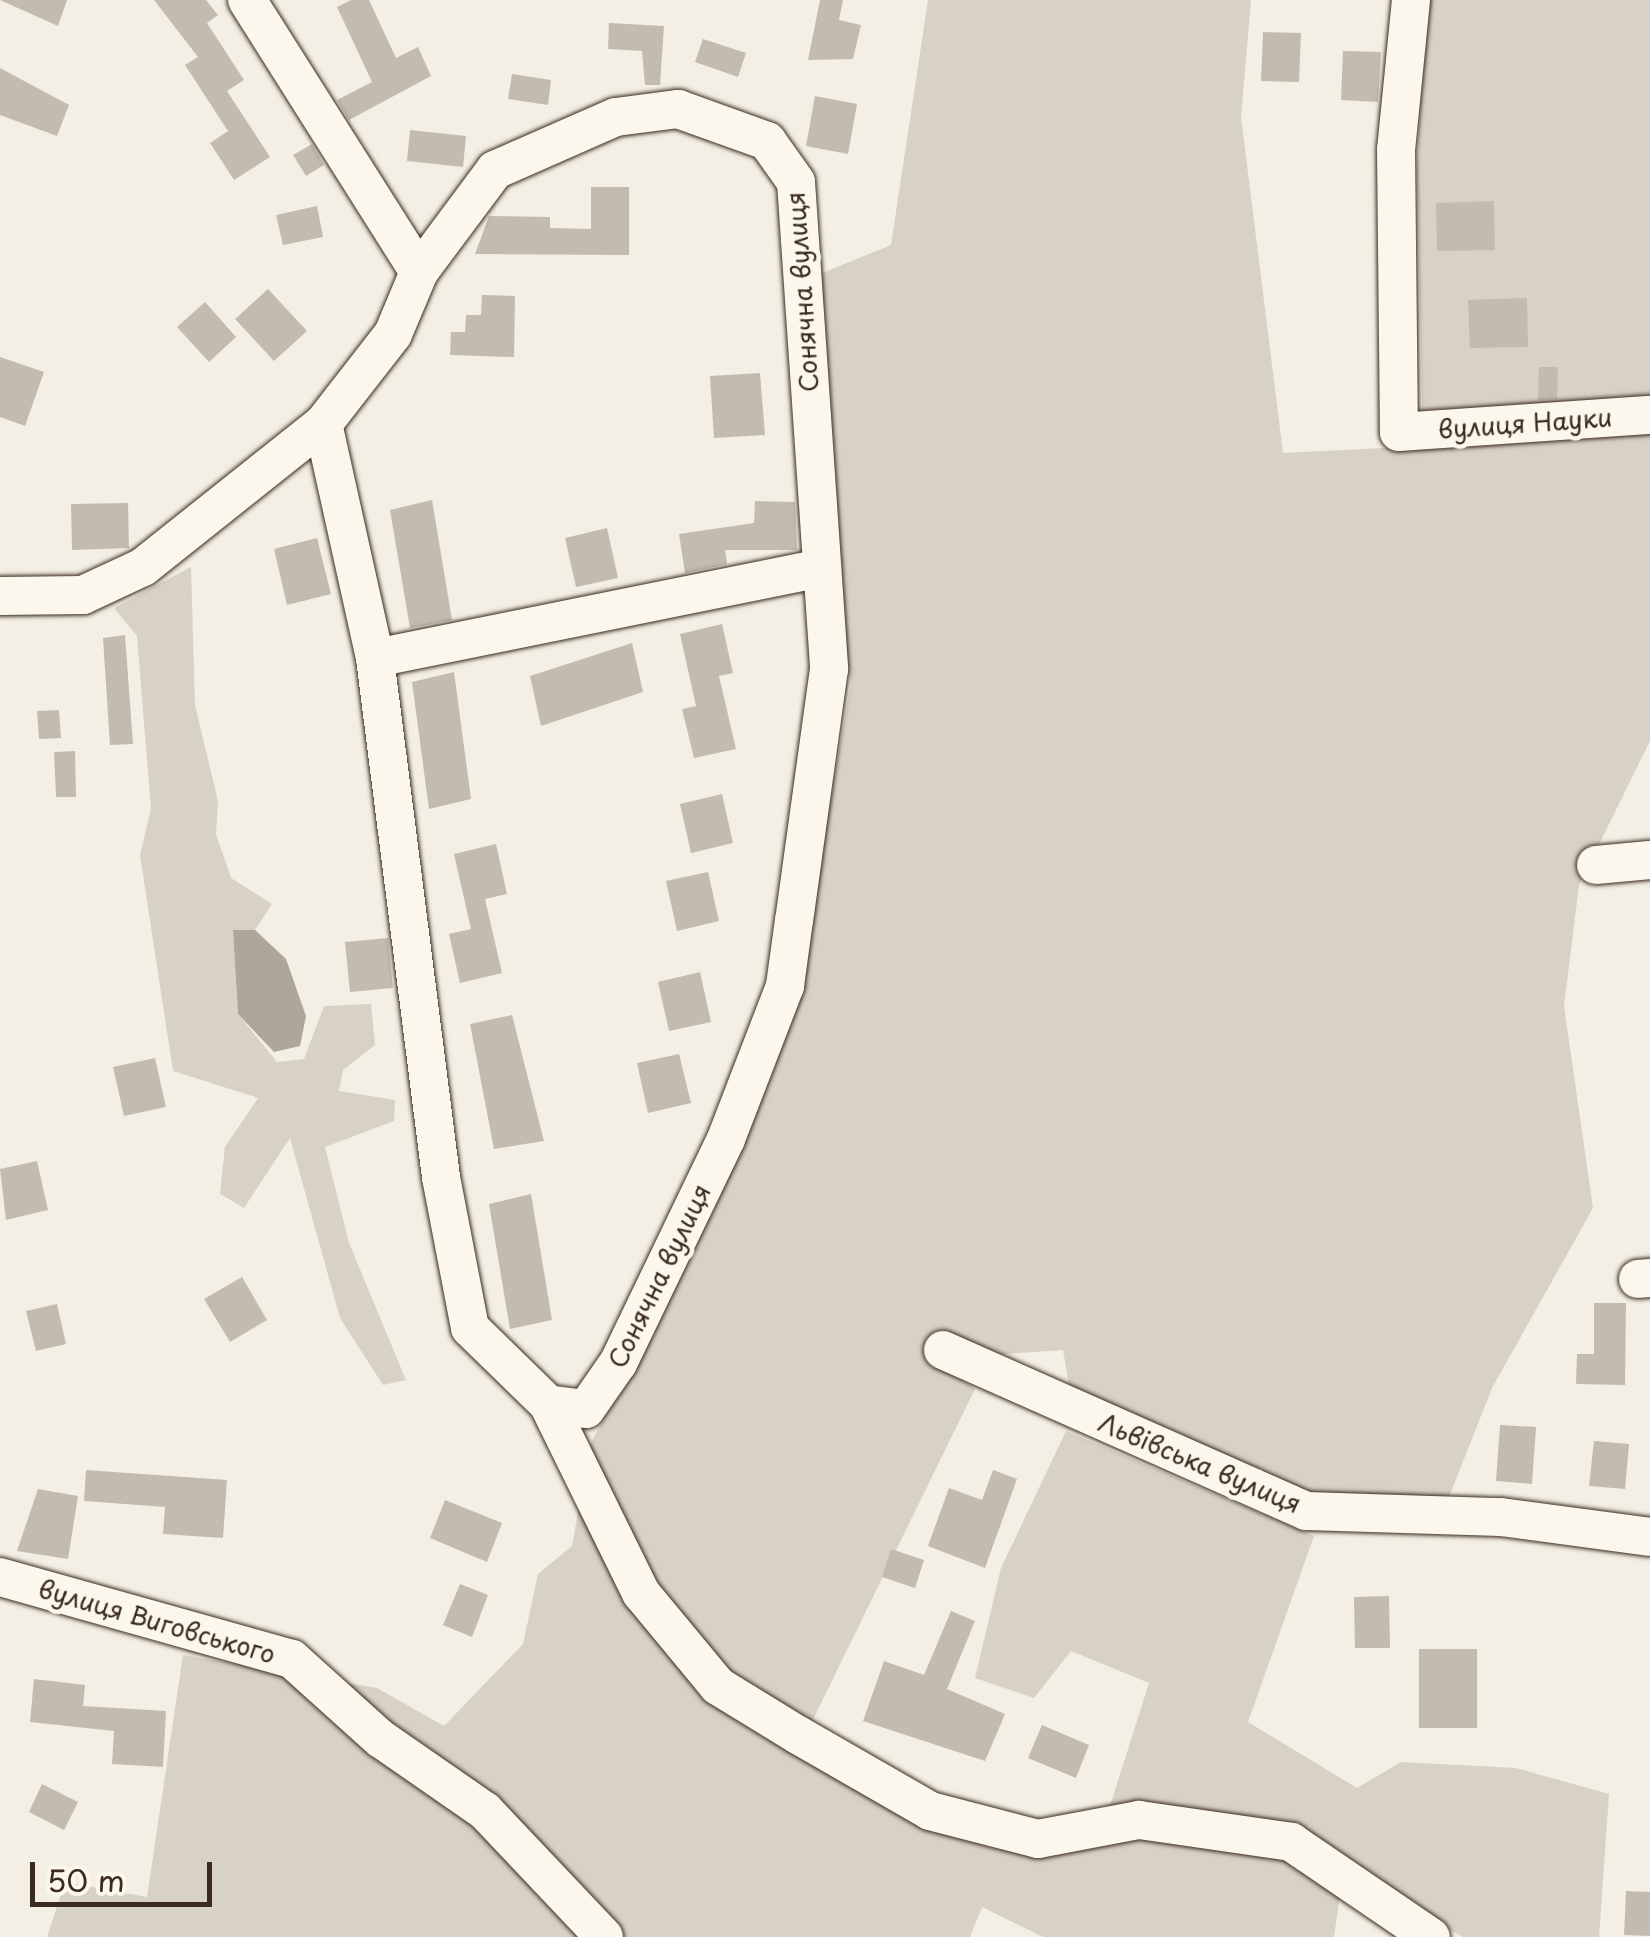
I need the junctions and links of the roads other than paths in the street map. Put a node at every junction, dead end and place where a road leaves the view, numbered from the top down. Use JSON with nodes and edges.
{"nodes":[{"id":1,"x":247,"y":0,"type":"edge"},
{"id":2,"x":1411,"y":0,"type":"edge"},
{"id":3,"x":419,"y":272,"type":"junction"},
{"id":4,"x":1650,"y":415,"type":"edge"},
{"id":5,"x":323,"y":424,"type":"junction"},
{"id":6,"x":822,"y":568,"type":"junction"},
{"id":7,"x":0,"y":596,"type":"edge"},
{"id":8,"x":375,"y":658,"type":"junction"},
{"id":9,"x":1650,"y":860,"type":"edge"},
{"id":10,"x":1596,"y":865,"type":"dead end"},
{"id":11,"x":943,"y":1350,"type":"dead end"},
{"id":12,"x":548,"y":1404,"type":"junction"},
{"id":13,"x":1650,"y":1537,"type":"edge"},
{"id":14,"x":0,"y":1577,"type":"edge"},
{"id":15,"x":604,"y":1937,"type":"edge"},
{"id":16,"x":1431,"y":1937,"type":"edge"}],
"edges":[{"from":1,"to":3,"type":"street"},
{"from":2,"to":4,"type":"street","name":"вулиця Науки"},
{"from":3,"to":5,"type":"street","name":"Сонячна вулиця"},
{"from":3,"to":6,"type":"street","name":"Сонячна вулиця"},
{"from":5,"to":7,"type":"street","name":"Сонячна вулиця"},
{"from":5,"to":8,"type":"street"},
{"from":6,"to":8,"type":"street"},
{"from":6,"to":12,"type":"street","name":"Сонячна вулиця"},
{"from":8,"to":12,"type":"street"},
{"from":9,"to":10,"type":"street"},
{"from":11,"to":13,"type":"street","name":"Львівська вулиця"},
{"from":12,"to":16,"type":"street"},
{"from":14,"to":15,"type":"street","name":"вулиця Виговського"}]}
